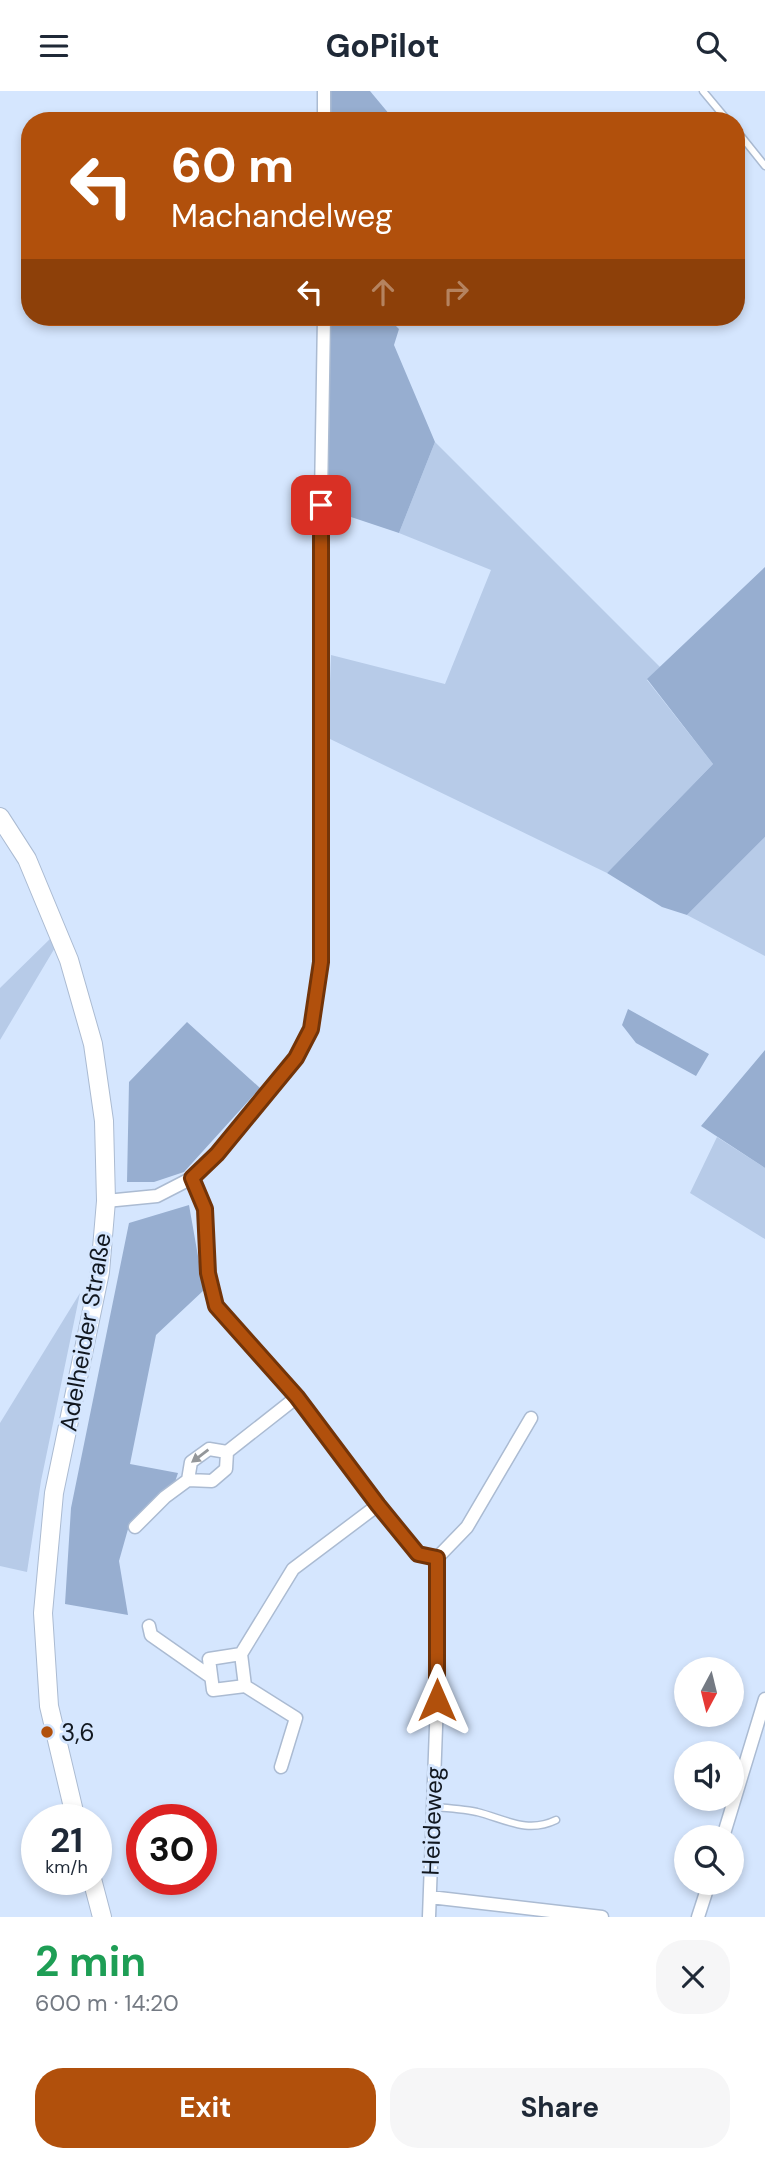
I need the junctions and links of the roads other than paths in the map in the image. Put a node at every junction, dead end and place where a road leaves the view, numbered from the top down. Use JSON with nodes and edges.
{"nodes":[{"id":1,"x":324,"y":91,"type":"edge"},
{"id":2,"x":703,"y":91,"type":"edge"},
{"id":3,"x":324,"y":112,"type":"edge"},
{"id":4,"x":720,"y":112,"type":"edge"},
{"id":5,"x":745,"y":141,"type":"edge"},
{"id":6,"x":765,"y":166,"type":"edge"},
{"id":7,"x":324,"y":326,"type":"edge"},
{"id":8,"x":0,"y":817,"type":"edge"},
{"id":9,"x":192,"y":1178,"type":"junction"},
{"id":10,"x":106,"y":1202,"type":"junction"},
{"id":11,"x":297,"y":1397,"type":"junction"},
{"id":12,"x":531,"y":1418,"type":"dead end"},
{"id":13,"x":227,"y":1452,"type":"junction"},
{"id":14,"x":188,"y":1480,"type":"junction"},
{"id":15,"x":378,"y":1505,"type":"junction"},
{"id":16,"x":135,"y":1527,"type":"dead end"},
{"id":17,"x":437,"y":1558,"type":"junction"},
{"id":18,"x":149,"y":1626,"type":"dead end"},
{"id":19,"x":241,"y":1654,"type":"junction"},
{"id":20,"x":211,"y":1677,"type":"junction"},
{"id":21,"x":245,"y":1686,"type":"junction"},
{"id":22,"x":765,"y":1699,"type":"edge"},
{"id":23,"x":281,"y":1767,"type":"dead end"},
{"id":24,"x":72,"y":1804,"type":"edge"},
{"id":25,"x":433,"y":1807,"type":"junction"},
{"id":26,"x":556,"y":1820,"type":"dead end"},
{"id":27,"x":727,"y":1825,"type":"edge"},
{"id":28,"x":96,"y":1895,"type":"edge"},
{"id":29,"x":705,"y":1895,"type":"edge"},
{"id":30,"x":430,"y":1896,"type":"junction"},
{"id":31,"x":102,"y":1917,"type":"edge"},
{"id":32,"x":429,"y":1917,"type":"edge"},
{"id":33,"x":602,"y":1917,"type":"edge"},
{"id":34,"x":698,"y":1917,"type":"edge"}],
"edges":[{"from":1,"to":3,"type":"street"},
{"from":2,"to":4,"type":"lane"},
{"from":5,"to":6,"type":"lane"},
{"from":7,"to":9,"type":"street"},
{"from":8,"to":10,"type":"street","name":"Adelheider Straße"},
{"from":9,"to":10,"type":"street"},
{"from":9,"to":11,"type":"street"},
{"from":10,"to":24,"type":"street","name":"Adelheider Straße"},
{"from":11,"to":13,"type":"street"},
{"from":11,"to":15,"type":"street"},
{"from":12,"to":17,"type":"street"},
{"from":13,"to":14,"type":"street","one_way":true},
{"from":13,"to":14,"type":"street"},
{"from":14,"to":16,"type":"street"},
{"from":15,"to":17,"type":"street"},
{"from":15,"to":19,"type":"street"},
{"from":17,"to":25,"type":"street","name":"Heideweg"},
{"from":18,"to":20,"type":"street"},
{"from":19,"to":20,"type":"street"},
{"from":19,"to":21,"type":"street"},
{"from":20,"to":21,"type":"street"},
{"from":21,"to":23,"type":"street"},
{"from":22,"to":27,"type":"street"},
{"from":25,"to":26,"type":"lane"},
{"from":25,"to":30,"type":"street","name":"Heideweg"},
{"from":28,"to":31,"type":"street"},
{"from":29,"to":34,"type":"street"},
{"from":30,"to":32,"type":"street","name":"Heideweg"},
{"from":30,"to":33,"type":"street"}]}
